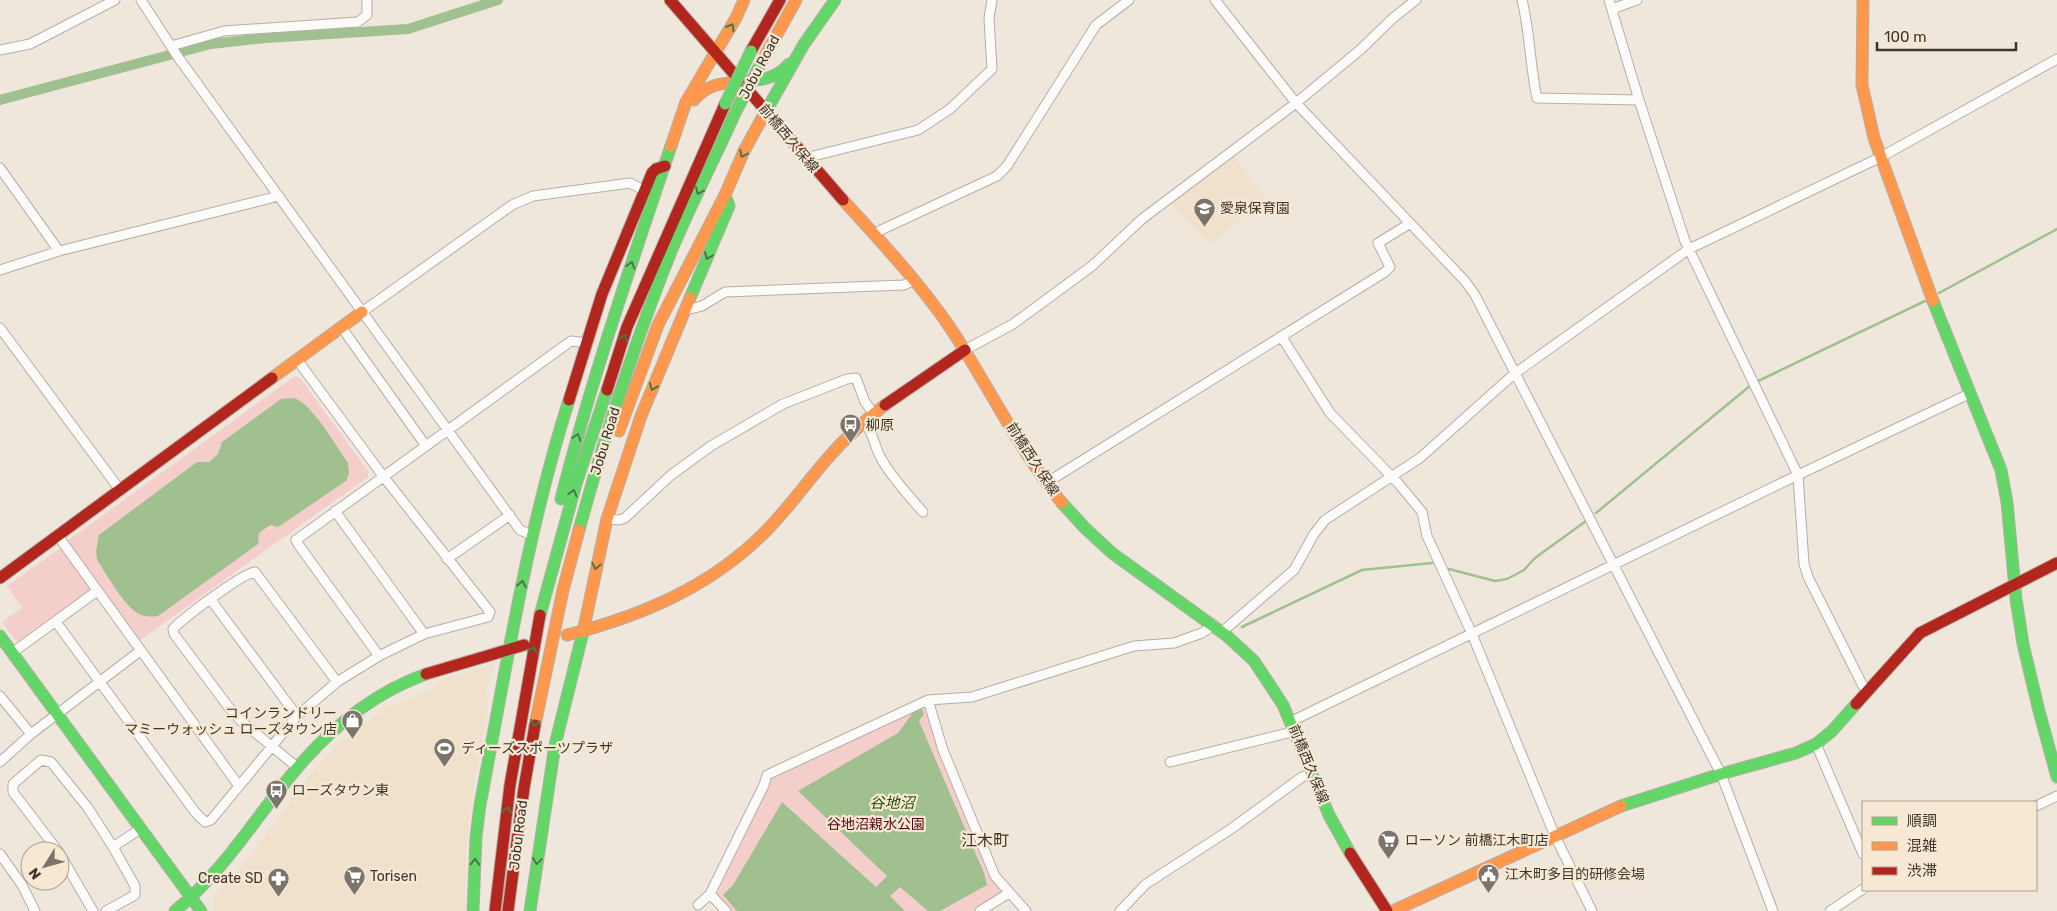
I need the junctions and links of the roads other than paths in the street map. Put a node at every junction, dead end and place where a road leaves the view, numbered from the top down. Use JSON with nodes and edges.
{"nodes":[{"id":1,"x":115,"y":0,"type":"edge"},
{"id":2,"x":141,"y":0,"type":"edge"},
{"id":3,"x":366,"y":0,"type":"edge"},
{"id":4,"x":670,"y":0,"type":"edge"},
{"id":5,"x":744,"y":0,"type":"edge"},
{"id":6,"x":780,"y":0,"type":"edge"},
{"id":7,"x":796,"y":0,"type":"edge"},
{"id":8,"x":835,"y":0,"type":"edge"},
{"id":9,"x":992,"y":0,"type":"edge"},
{"id":10,"x":1129,"y":0,"type":"edge"},
{"id":11,"x":1215,"y":0,"type":"edge"},
{"id":12,"x":1416,"y":0,"type":"edge"},
{"id":13,"x":1522,"y":0,"type":"edge"},
{"id":14,"x":1636,"y":0,"type":"edge"},
{"id":15,"x":1863,"y":0,"type":"edge"},
{"id":16,"x":1611,"y":5,"type":"edge"},
{"id":17,"x":804,"y":44,"type":"junction"},
{"id":18,"x":171,"y":46,"type":"junction"},
{"id":19,"x":0,"y":50,"type":"edge"},
{"id":20,"x":715,"y":53,"type":"junction"},
{"id":21,"x":2057,"y":59,"type":"edge"},
{"id":22,"x":741,"y":82,"type":"junction"},
{"id":23,"x":1639,"y":100,"type":"junction"},
{"id":24,"x":1296,"y":103,"type":"junction"},
{"id":25,"x":766,"y":111,"type":"junction"},
{"id":26,"x":679,"y":123,"type":"junction"},
{"id":27,"x":1881,"y":157,"type":"junction"},
{"id":28,"x":806,"y":158,"type":"junction"},
{"id":29,"x":665,"y":166,"type":"junction"},
{"id":30,"x":0,"y":168,"type":"edge"},
{"id":31,"x":644,"y":190,"type":"junction"},
{"id":32,"x":725,"y":195,"type":"junction"},
{"id":33,"x":279,"y":196,"type":"junction"},
{"id":34,"x":1409,"y":224,"type":"junction"},
{"id":35,"x":874,"y":235,"type":"junction"},
{"id":36,"x":1689,"y":249,"type":"junction"},
{"id":37,"x":58,"y":250,"type":"junction"},
{"id":38,"x":0,"y":270,"type":"edge"},
{"id":39,"x":914,"y":280,"type":"junction"},
{"id":40,"x":686,"y":310,"type":"junction"},
{"id":41,"x":362,"y":312,"type":"junction"},
{"id":42,"x":0,"y":328,"type":"edge"},
{"id":43,"x":342,"y":328,"type":"junction"},
{"id":44,"x":1281,"y":336,"type":"junction"},
{"id":45,"x":588,"y":343,"type":"junction"},
{"id":46,"x":965,"y":350,"type":"junction"},
{"id":47,"x":298,"y":361,"type":"junction"},
{"id":48,"x":1514,"y":374,"type":"junction"},
{"id":49,"x":1971,"y":393,"type":"junction"},
{"id":50,"x":874,"y":414,"type":"junction"},
{"id":51,"x":864,"y":422,"type":"junction"},
{"id":52,"x":448,"y":430,"type":"junction"},
{"id":53,"x":426,"y":446,"type":"junction"},
{"id":54,"x":1798,"y":475,"type":"junction"},
{"id":55,"x":383,"y":476,"type":"junction"},
{"id":56,"x":1391,"y":478,"type":"junction"},
{"id":57,"x":1046,"y":483,"type":"junction"},
{"id":58,"x":120,"y":490,"type":"junction"},
{"id":59,"x":335,"y":511,"type":"junction"},
{"id":60,"x":923,"y":512,"type":"dead end"},
{"id":61,"x":510,"y":515,"type":"junction"},
{"id":62,"x":607,"y":519,"type":"junction"},
{"id":63,"x":532,"y":535,"type":"junction"},
{"id":64,"x":58,"y":536,"type":"junction"},
{"id":65,"x":447,"y":559,"type":"junction"},
{"id":66,"x":2057,"y":563,"type":"edge"},
{"id":67,"x":1614,"y":565,"type":"junction"},
{"id":68,"x":0,"y":578,"type":"edge"},
{"id":69,"x":2014,"y":586,"type":"junction"},
{"id":70,"x":563,"y":590,"type":"junction"},
{"id":71,"x":97,"y":592,"type":"junction"},
{"id":72,"x":211,"y":600,"type":"junction"},
{"id":73,"x":542,"y":604,"type":"junction"},
{"id":74,"x":56,"y":622,"type":"junction"},
{"id":75,"x":1218,"y":628,"type":"junction"},
{"id":76,"x":584,"y":631,"type":"junction"},
{"id":77,"x":424,"y":634,"type":"junction"},
{"id":78,"x":1472,"y":634,"type":"junction"},
{"id":79,"x":567,"y":635,"type":"dead end"},
{"id":80,"x":0,"y":636,"type":"edge"},
{"id":81,"x":524,"y":645,"type":"dead end"},
{"id":82,"x":510,"y":649,"type":"junction"},
{"id":83,"x":140,"y":651,"type":"junction"},
{"id":84,"x":12,"y":653,"type":"junction"},
{"id":85,"x":379,"y":656,"type":"junction"},
{"id":86,"x":100,"y":681,"type":"junction"},
{"id":87,"x":337,"y":682,"type":"junction"},
{"id":88,"x":1868,"y":690,"type":"junction"},
{"id":89,"x":0,"y":696,"type":"edge"},
{"id":90,"x":928,"y":700,"type":"junction"},
{"id":91,"x":57,"y":714,"type":"junction"},
{"id":92,"x":297,"y":716,"type":"junction"},
{"id":93,"x":1294,"y":726,"type":"junction"},
{"id":94,"x":31,"y":734,"type":"junction"},
{"id":95,"x":1816,"y":744,"type":"junction"},
{"id":96,"x":271,"y":745,"type":"junction"},
{"id":97,"x":2053,"y":749,"type":"edge"},
{"id":98,"x":0,"y":762,"type":"edge"},
{"id":99,"x":1170,"y":762,"type":"dead end"},
{"id":100,"x":298,"y":768,"type":"junction"},
{"id":101,"x":1312,"y":774,"type":"junction"},
{"id":102,"x":1721,"y":774,"type":"junction"},
{"id":103,"x":2057,"y":777,"type":"edge"},
{"id":104,"x":239,"y":786,"type":"junction"},
{"id":105,"x":2057,"y":796,"type":"edge"},
{"id":106,"x":2037,"y":806,"type":"edge"},
{"id":107,"x":140,"y":829,"type":"junction"},
{"id":108,"x":1555,"y":836,"type":"junction"},
{"id":109,"x":51,"y":841,"type":"edge"},
{"id":110,"x":113,"y":847,"type":"junction"},
{"id":111,"x":1862,"y":852,"type":"edge"},
{"id":112,"x":0,"y":854,"type":"edge"},
{"id":113,"x":70,"y":871,"type":"edge"},
{"id":114,"x":1862,"y":890,"type":"edge"},
{"id":115,"x":1009,"y":893,"type":"junction"},
{"id":116,"x":710,"y":894,"type":"junction"},
{"id":117,"x":191,"y":899,"type":"junction"},
{"id":118,"x":698,"y":905,"type":"dead end"},
{"id":119,"x":35,"y":911,"type":"edge"},
{"id":120,"x":93,"y":911,"type":"edge"},
{"id":121,"x":106,"y":911,"type":"edge"},
{"id":122,"x":175,"y":911,"type":"edge"},
{"id":123,"x":201,"y":911,"type":"edge"},
{"id":124,"x":473,"y":911,"type":"edge"},
{"id":125,"x":495,"y":911,"type":"edge"},
{"id":126,"x":508,"y":911,"type":"edge"},
{"id":127,"x":530,"y":911,"type":"edge"},
{"id":128,"x":726,"y":911,"type":"edge"},
{"id":129,"x":980,"y":911,"type":"edge"},
{"id":130,"x":1026,"y":911,"type":"edge"},
{"id":131,"x":1120,"y":911,"type":"edge"},
{"id":132,"x":1387,"y":911,"type":"edge"},
{"id":133,"x":1393,"y":911,"type":"edge"},
{"id":134,"x":1592,"y":911,"type":"edge"},
{"id":135,"x":1773,"y":911,"type":"edge"},
{"id":136,"x":1830,"y":911,"type":"edge"}],
"edges":[{"from":1,"to":19,"type":"street"},
{"from":2,"to":18,"type":"street"},
{"from":3,"to":18,"type":"street"},
{"from":4,"to":20,"type":"main road","name":"前橋西久保線"},
{"from":20,"to":5,"type":"main road","one_way":true},
{"from":73,"to":6,"type":"main road","name":"Jobu Road","one_way":true,"bridge":true},
{"from":7,"to":70,"type":"main road","name":"Jobu Road","one_way":true,"bridge":true},
{"from":8,"to":17,"type":"main road"},
{"from":9,"to":28,"type":"street"},
{"from":10,"to":35,"type":"street"},
{"from":11,"to":24,"type":"street"},
{"from":12,"to":24,"type":"street"},
{"from":13,"to":23,"type":"street"},
{"from":14,"to":16,"type":"street"},
{"from":15,"to":27,"type":"main road"},
{"from":16,"to":23,"type":"street"},
{"from":17,"to":22,"type":"main road"},
{"from":17,"to":25,"type":"main road"},
{"from":18,"to":33,"type":"street"},
{"from":20,"to":22,"type":"main road","name":"前橋西久保線"},
{"from":20,"to":26,"type":"main road"},
{"from":21,"to":27,"type":"street"},
{"from":22,"to":25,"type":"main road","name":"前橋西久保線"},
{"from":22,"to":26,"type":"main road"},
{"from":23,"to":36,"type":"street"},
{"from":24,"to":34,"type":"street"},
{"from":24,"to":46,"type":"street"},
{"from":25,"to":28,"type":"main road","name":"前橋西久保線"},
{"from":25,"to":32,"type":"main road","one_way":true},
{"from":26,"to":29,"type":"main road"},
{"from":27,"to":36,"type":"street"},
{"from":27,"to":49,"type":"main road"},
{"from":28,"to":35,"type":"main road","name":"前橋西久保線"},
{"from":29,"to":31,"type":"main road"},
{"from":73,"to":29,"type":"main road","one_way":true},
{"from":30,"to":37,"type":"street"},
{"from":31,"to":41,"type":"street"},
{"from":31,"to":45,"type":"main road"},
{"from":32,"to":40,"type":"main road","one_way":true},
{"from":32,"to":70,"type":"main road"},
{"from":33,"to":37,"type":"street"},
{"from":33,"to":41,"type":"street"},
{"from":34,"to":44,"type":"street"},
{"from":34,"to":48,"type":"street"},
{"from":35,"to":39,"type":"main road","name":"前橋西久保線"},
{"from":36,"to":48,"type":"street"},
{"from":36,"to":54,"type":"street"},
{"from":37,"to":38,"type":"street"},
{"from":39,"to":40,"type":"street"},
{"from":39,"to":46,"type":"main road","name":"前橋西久保線"},
{"from":40,"to":62,"type":"main road","one_way":true},
{"from":41,"to":43,"type":"main road"},
{"from":41,"to":52,"type":"street"},
{"from":42,"to":58,"type":"street"},
{"from":43,"to":47,"type":"main road"},
{"from":43,"to":53,"type":"street"},
{"from":44,"to":56,"type":"street"},
{"from":44,"to":57,"type":"street"},
{"from":45,"to":52,"type":"street"},
{"from":45,"to":63,"type":"main road"},
{"from":46,"to":50,"type":"main road"},
{"from":46,"to":57,"type":"main road","name":"前橋西久保線"},
{"from":47,"to":55,"type":"street"},
{"from":47,"to":58,"type":"main road"},
{"from":48,"to":56,"type":"street"},
{"from":48,"to":67,"type":"street"},
{"from":49,"to":54,"type":"street"},
{"from":49,"to":69,"type":"main road"},
{"from":50,"to":51,"type":"main road"},
{"from":50,"to":62,"type":"street"},
{"from":51,"to":60,"type":"street"},
{"from":51,"to":76,"type":"main road"},
{"from":52,"to":53,"type":"street"},
{"from":52,"to":61,"type":"street"},
{"from":53,"to":55,"type":"street"},
{"from":54,"to":67,"type":"street"},
{"from":54,"to":88,"type":"street"},
{"from":55,"to":59,"type":"street"},
{"from":55,"to":65,"type":"street"},
{"from":56,"to":75,"type":"street"},
{"from":56,"to":78,"type":"street"},
{"from":57,"to":75,"type":"main road","name":"前橋西久保線"},
{"from":58,"to":64,"type":"main road"},
{"from":59,"to":77,"type":"street"},
{"from":59,"to":85,"type":"street"},
{"from":61,"to":63,"type":"street"},
{"from":61,"to":65,"type":"street"},
{"from":62,"to":76,"type":"main road","one_way":true},
{"from":82,"to":63,"type":"main road","one_way":true},
{"from":64,"to":68,"type":"main road"},
{"from":64,"to":71,"type":"street"},
{"from":65,"to":77,"type":"street"},
{"from":66,"to":69,"type":"main road"},
{"from":67,"to":78,"type":"street"},
{"from":67,"to":102,"type":"street"},
{"from":69,"to":88,"type":"main road"},
{"from":69,"to":97,"type":"main road"},
{"from":70,"to":126,"type":"main road","name":"Jobu Road","one_way":true},
{"from":71,"to":74,"type":"street"},
{"from":71,"to":83,"type":"street"},
{"from":72,"to":87,"type":"street"},
{"from":72,"to":92,"type":"street"},
{"from":72,"to":96,"type":"street"},
{"from":125,"to":73,"type":"main road","name":"Jobu Road","one_way":true},
{"from":74,"to":84,"type":"street"},
{"from":74,"to":86,"type":"street"},
{"from":75,"to":90,"type":"street"},
{"from":75,"to":93,"type":"main road","name":"前橋西久保線"},
{"from":76,"to":79,"type":"main road"},
{"from":76,"to":127,"type":"main road","one_way":true},
{"from":77,"to":85,"type":"street"},
{"from":78,"to":93,"type":"street"},
{"from":78,"to":108,"type":"street"},
{"from":80,"to":84,"type":"main road"},
{"from":81,"to":82,"type":"main road"},
{"from":82,"to":100,"type":"main road"},
{"from":124,"to":82,"type":"main road","one_way":true},
{"from":83,"to":86,"type":"street"},
{"from":83,"to":104,"type":"street"},
{"from":84,"to":91,"type":"main road"},
{"from":85,"to":87,"type":"street"},
{"from":86,"to":91,"type":"street"},
{"from":86,"to":104,"type":"street"},
{"from":87,"to":92,"type":"street"},
{"from":88,"to":95,"type":"main road"},
{"from":89,"to":94,"type":"street"},
{"from":90,"to":115,"type":"street"},
{"from":90,"to":116,"type":"street"},
{"from":91,"to":94,"type":"street"},
{"from":91,"to":107,"type":"main road"},
{"from":92,"to":96,"type":"street"},
{"from":93,"to":99,"type":"street"},
{"from":93,"to":101,"type":"main road","name":"前橋西久保線"},
{"from":94,"to":98,"type":"street"},
{"from":95,"to":102,"type":"main road"},
{"from":95,"to":111,"type":"street"},
{"from":96,"to":100,"type":"street"},
{"from":96,"to":104,"type":"street"},
{"from":97,"to":103,"type":"main road"},
{"from":100,"to":117,"type":"main road"},
{"from":101,"to":131,"type":"street"},
{"from":101,"to":132,"type":"main road","name":"前橋西久保線"},
{"from":102,"to":108,"type":"main road"},
{"from":102,"to":135,"type":"street"},
{"from":105,"to":106,"type":"street"},
{"from":107,"to":110,"type":"street"},
{"from":107,"to":117,"type":"main road"},
{"from":108,"to":133,"type":"main road"},
{"from":108,"to":134,"type":"street"},
{"from":109,"to":110,"type":"street"},
{"from":110,"to":121,"type":"street"},
{"from":112,"to":119,"type":"street"},
{"from":113,"to":120,"type":"street"},
{"from":114,"to":136,"type":"street"},
{"from":115,"to":129,"type":"street"},
{"from":115,"to":130,"type":"street"},
{"from":116,"to":118,"type":"street"},
{"from":116,"to":128,"type":"street"},
{"from":117,"to":122,"type":"main road"},
{"from":117,"to":123,"type":"main road"}]}
